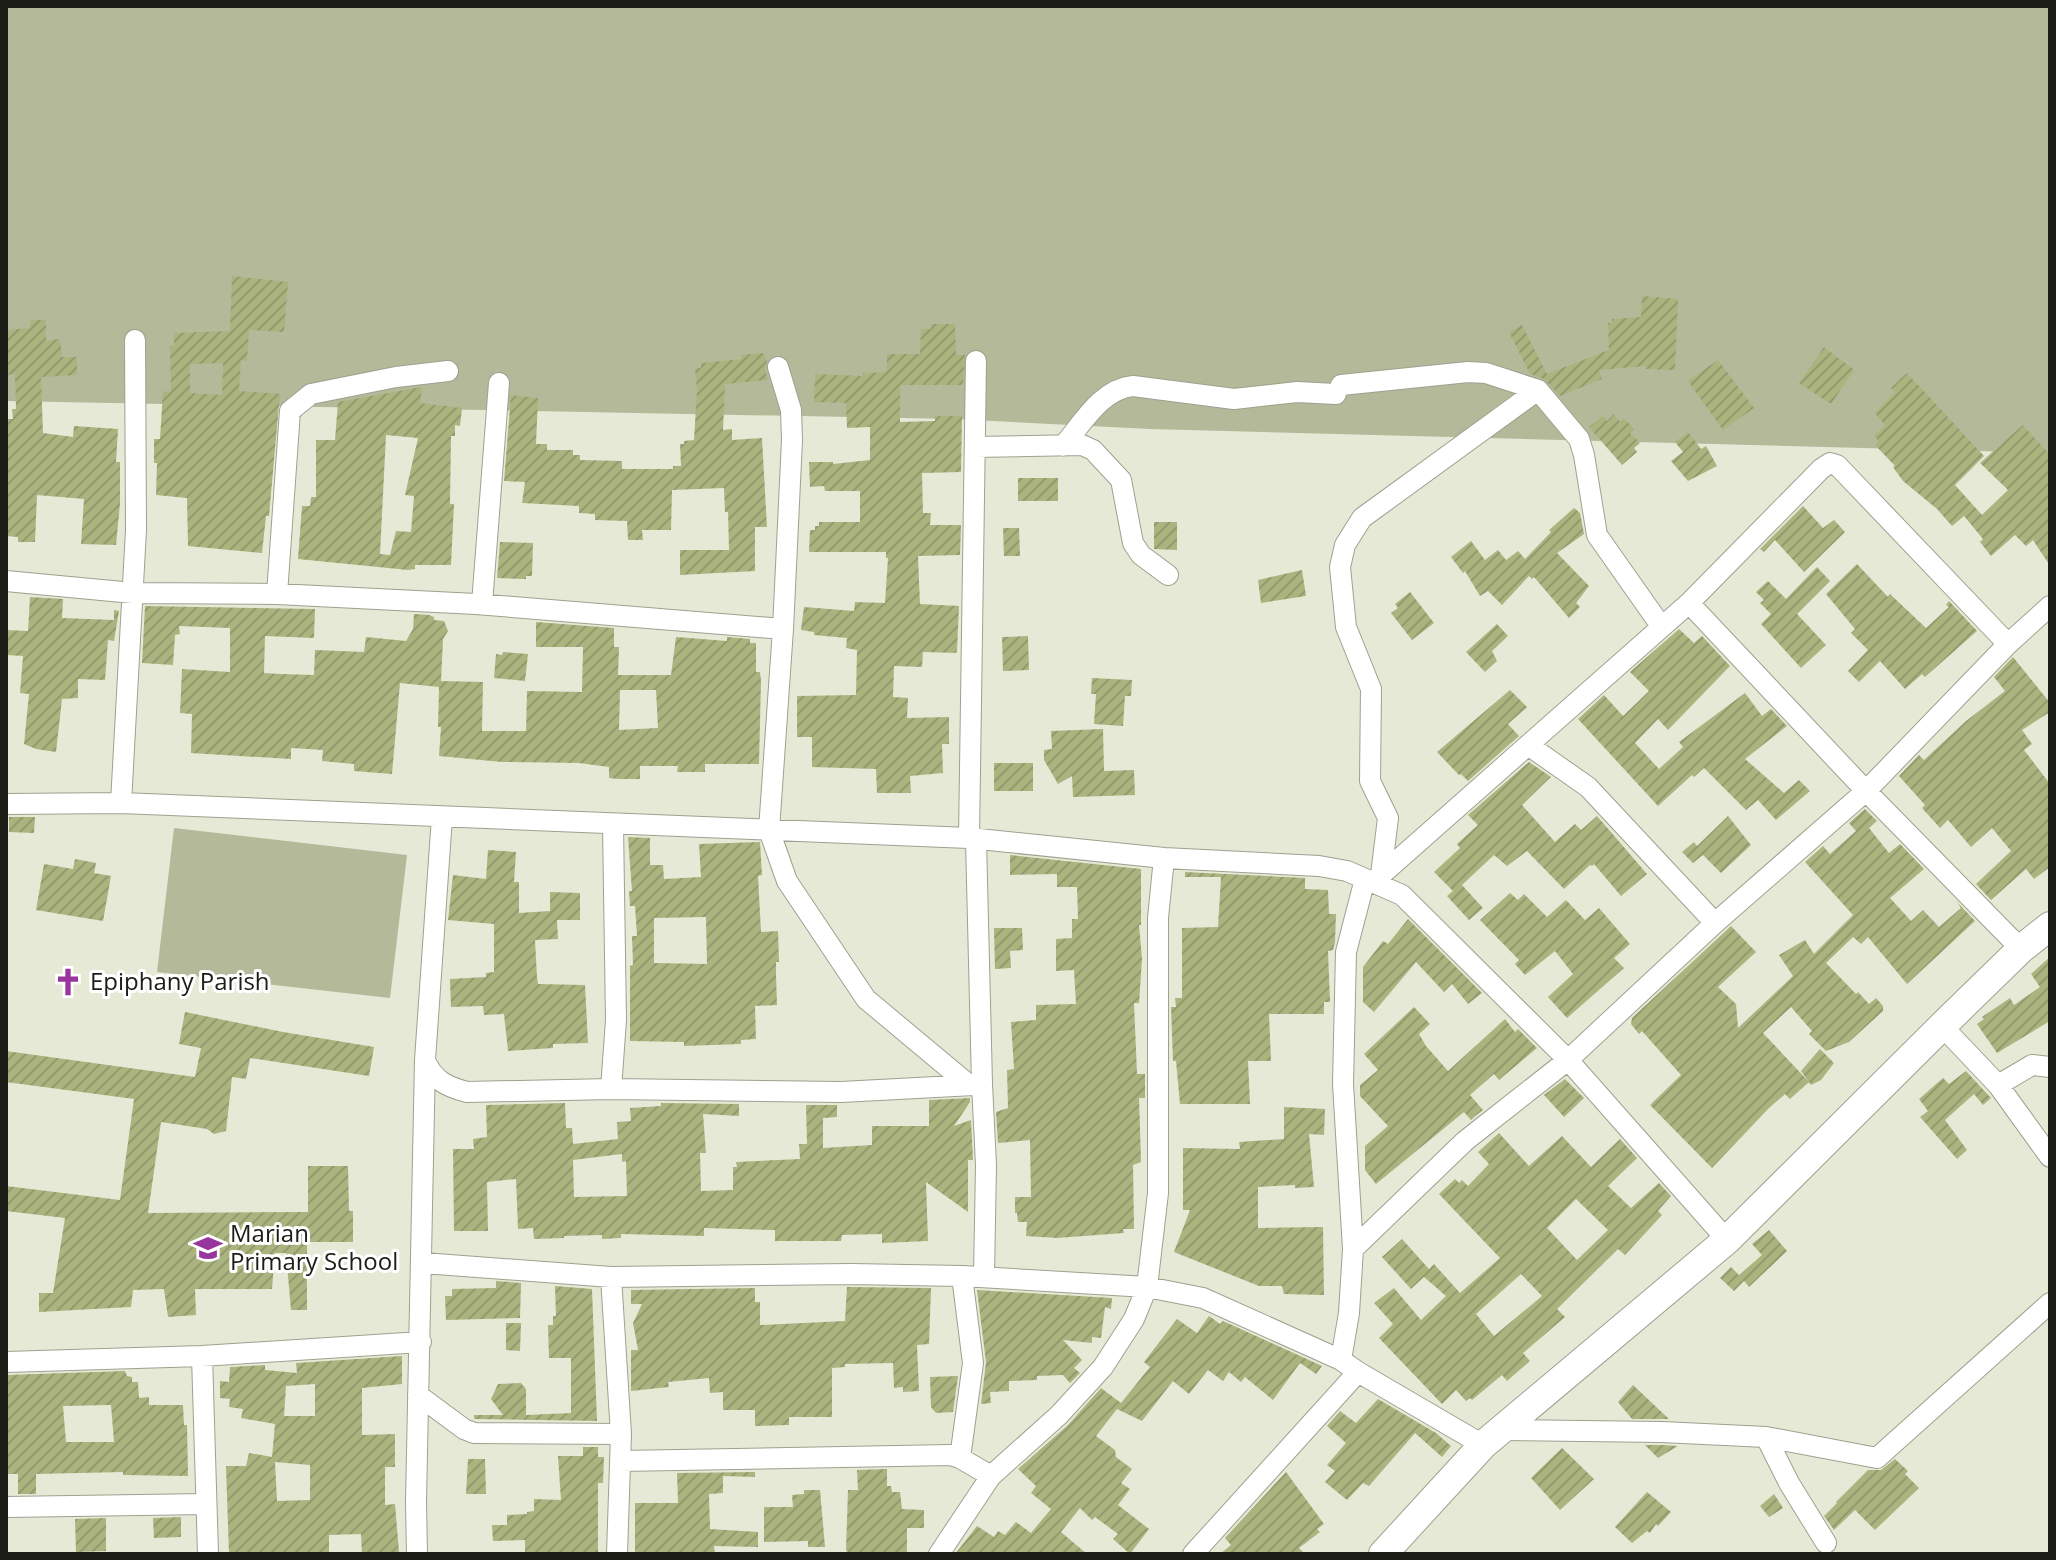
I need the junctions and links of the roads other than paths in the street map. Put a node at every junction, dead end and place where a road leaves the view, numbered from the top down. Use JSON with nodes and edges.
{"nodes":[{"id":1,"x":135,"y":340,"type":"dead end"},
{"id":2,"x":976,"y":361,"type":"dead end"},
{"id":3,"x":778,"y":367,"type":"dead end"},
{"id":4,"x":448,"y":371,"type":"dead end"},
{"id":5,"x":499,"y":383,"type":"dead end"},
{"id":6,"x":1538,"y":390,"type":"junction"},
{"id":7,"x":1063,"y":446,"type":"junction"},
{"id":8,"x":975,"y":447,"type":"junction"},
{"id":9,"x":1168,"y":575,"type":"dead end"},
{"id":10,"x":6,"y":581,"type":"edge"},
{"id":11,"x":133,"y":593,"type":"junction"},
{"id":12,"x":277,"y":594,"type":"junction"},
{"id":13,"x":1689,"y":603,"type":"junction"},
{"id":14,"x":482,"y":604,"type":"junction"},
{"id":15,"x":2050,"y":606,"type":"edge"},
{"id":16,"x":1661,"y":626,"type":"junction"},
{"id":17,"x":783,"y":629,"type":"junction"},
{"id":18,"x":2008,"y":644,"type":"junction"},
{"id":19,"x":1528,"y":745,"type":"junction"},
{"id":20,"x":1866,"y":791,"type":"junction"},
{"id":21,"x":121,"y":803,"type":"junction"},
{"id":22,"x":6,"y":804,"type":"edge"},
{"id":23,"x":442,"y":817,"type":"junction"},
{"id":24,"x":613,"y":825,"type":"junction"},
{"id":25,"x":769,"y":830,"type":"junction"},
{"id":26,"x":972,"y":839,"type":"junction"},
{"id":27,"x":1164,"y":858,"type":"junction"},
{"id":28,"x":1373,"y":879,"type":"junction"},
{"id":29,"x":1715,"y":923,"type":"junction"},
{"id":30,"x":2050,"y":926,"type":"edge"},
{"id":31,"x":2021,"y":949,"type":"junction"},
{"id":32,"x":1942,"y":1026,"type":"junction"},
{"id":33,"x":425,"y":1060,"type":"junction"},
{"id":34,"x":1568,"y":1060,"type":"junction"},
{"id":35,"x":2050,"y":1067,"type":"edge"},
{"id":36,"x":975,"y":1084,"type":"junction"},
{"id":37,"x":1998,"y":1085,"type":"junction"},
{"id":38,"x":611,"y":1089,"type":"junction"},
{"id":39,"x":2050,"y":1157,"type":"edge"},
{"id":40,"x":1727,"y":1240,"type":"junction"},
{"id":41,"x":1353,"y":1249,"type":"junction"},
{"id":42,"x":423,"y":1263,"type":"junction"},
{"id":43,"x":962,"y":1276,"type":"junction"},
{"id":44,"x":984,"y":1276,"type":"junction"},
{"id":45,"x":611,"y":1277,"type":"junction"},
{"id":46,"x":1147,"y":1287,"type":"junction"},
{"id":47,"x":2050,"y":1303,"type":"edge"},
{"id":48,"x":421,"y":1342,"type":"junction"},
{"id":49,"x":202,"y":1356,"type":"junction"},
{"id":50,"x":6,"y":1362,"type":"edge"},
{"id":51,"x":1350,"y":1366,"type":"junction"},
{"id":52,"x":418,"y":1395,"type":"junction"},
{"id":53,"x":621,"y":1434,"type":"junction"},
{"id":54,"x":1766,"y":1437,"type":"junction"},
{"id":55,"x":1492,"y":1438,"type":"junction"},
{"id":56,"x":960,"y":1458,"type":"junction"},
{"id":57,"x":620,"y":1461,"type":"junction"},
{"id":58,"x":991,"y":1476,"type":"junction"},
{"id":59,"x":206,"y":1504,"type":"junction"},
{"id":60,"x":6,"y":1507,"type":"edge"},
{"id":61,"x":1826,"y":1543,"type":"dead end"},
{"id":62,"x":208,"y":1554,"type":"edge"},
{"id":63,"x":417,"y":1554,"type":"edge"},
{"id":64,"x":617,"y":1554,"type":"edge"},
{"id":65,"x":939,"y":1554,"type":"edge"},
{"id":66,"x":1193,"y":1554,"type":"edge"},
{"id":67,"x":1383,"y":1554,"type":"edge"}],
"edges":[{"from":1,"to":11,"type":"street"},
{"from":2,"to":8,"type":"street"},
{"from":3,"to":17,"type":"street"},
{"from":4,"to":12,"type":"street"},
{"from":5,"to":14,"type":"street"},
{"from":6,"to":7,"type":"street"},
{"from":6,"to":16,"type":"street"},
{"from":6,"to":28,"type":"street"},
{"from":7,"to":8,"type":"street"},
{"from":7,"to":9,"type":"street"},
{"from":8,"to":26,"type":"street"},
{"from":10,"to":11,"type":"street"},
{"from":11,"to":12,"type":"street"},
{"from":11,"to":21,"type":"street"},
{"from":12,"to":14,"type":"street"},
{"from":13,"to":16,"type":"street"},
{"from":13,"to":18,"type":"street"},
{"from":13,"to":20,"type":"street"},
{"from":14,"to":17,"type":"street"},
{"from":15,"to":18,"type":"street"},
{"from":16,"to":19,"type":"street"},
{"from":17,"to":25,"type":"street"},
{"from":18,"to":20,"type":"street"},
{"from":19,"to":28,"type":"street"},
{"from":19,"to":29,"type":"street"},
{"from":20,"to":29,"type":"street"},
{"from":20,"to":31,"type":"street"},
{"from":21,"to":22,"type":"street"},
{"from":21,"to":23,"type":"street"},
{"from":23,"to":24,"type":"street"},
{"from":23,"to":33,"type":"street"},
{"from":24,"to":25,"type":"street"},
{"from":24,"to":38,"type":"street"},
{"from":25,"to":26,"type":"street"},
{"from":25,"to":36,"type":"street"},
{"from":26,"to":27,"type":"street"},
{"from":26,"to":36,"type":"street"},
{"from":27,"to":28,"type":"street"},
{"from":27,"to":46,"type":"street"},
{"from":28,"to":34,"type":"street"},
{"from":28,"to":41,"type":"street"},
{"from":29,"to":34,"type":"street"},
{"from":30,"to":31,"type":"main road"},
{"from":31,"to":32,"type":"main road"},
{"from":32,"to":37,"type":"street"},
{"from":32,"to":40,"type":"main road"},
{"from":33,"to":38,"type":"street"},
{"from":33,"to":42,"type":"street"},
{"from":34,"to":40,"type":"street"},
{"from":34,"to":41,"type":"street"},
{"from":35,"to":37,"type":"street"},
{"from":36,"to":38,"type":"street"},
{"from":36,"to":44,"type":"street"},
{"from":37,"to":39,"type":"street"},
{"from":40,"to":55,"type":"main road"},
{"from":41,"to":51,"type":"street"},
{"from":42,"to":45,"type":"street"},
{"from":42,"to":48,"type":"street"},
{"from":43,"to":44,"type":"street"},
{"from":43,"to":45,"type":"street"},
{"from":43,"to":56,"type":"street"},
{"from":44,"to":46,"type":"street"},
{"from":45,"to":53,"type":"street"},
{"from":46,"to":51,"type":"street"},
{"from":46,"to":58,"type":"street"},
{"from":47,"to":54,"type":"street"},
{"from":48,"to":49,"type":"street"},
{"from":48,"to":52,"type":"street"},
{"from":49,"to":50,"type":"street"},
{"from":49,"to":59,"type":"street"},
{"from":51,"to":55,"type":"street"},
{"from":51,"to":66,"type":"street"},
{"from":52,"to":53,"type":"street"},
{"from":52,"to":63,"type":"street"},
{"from":53,"to":57,"type":"street"},
{"from":54,"to":55,"type":"street"},
{"from":54,"to":61,"type":"street"},
{"from":55,"to":67,"type":"main road"},
{"from":56,"to":57,"type":"street"},
{"from":56,"to":58,"type":"street"},
{"from":57,"to":64,"type":"street"},
{"from":58,"to":65,"type":"street"},
{"from":59,"to":60,"type":"street"},
{"from":59,"to":62,"type":"street"}]}
